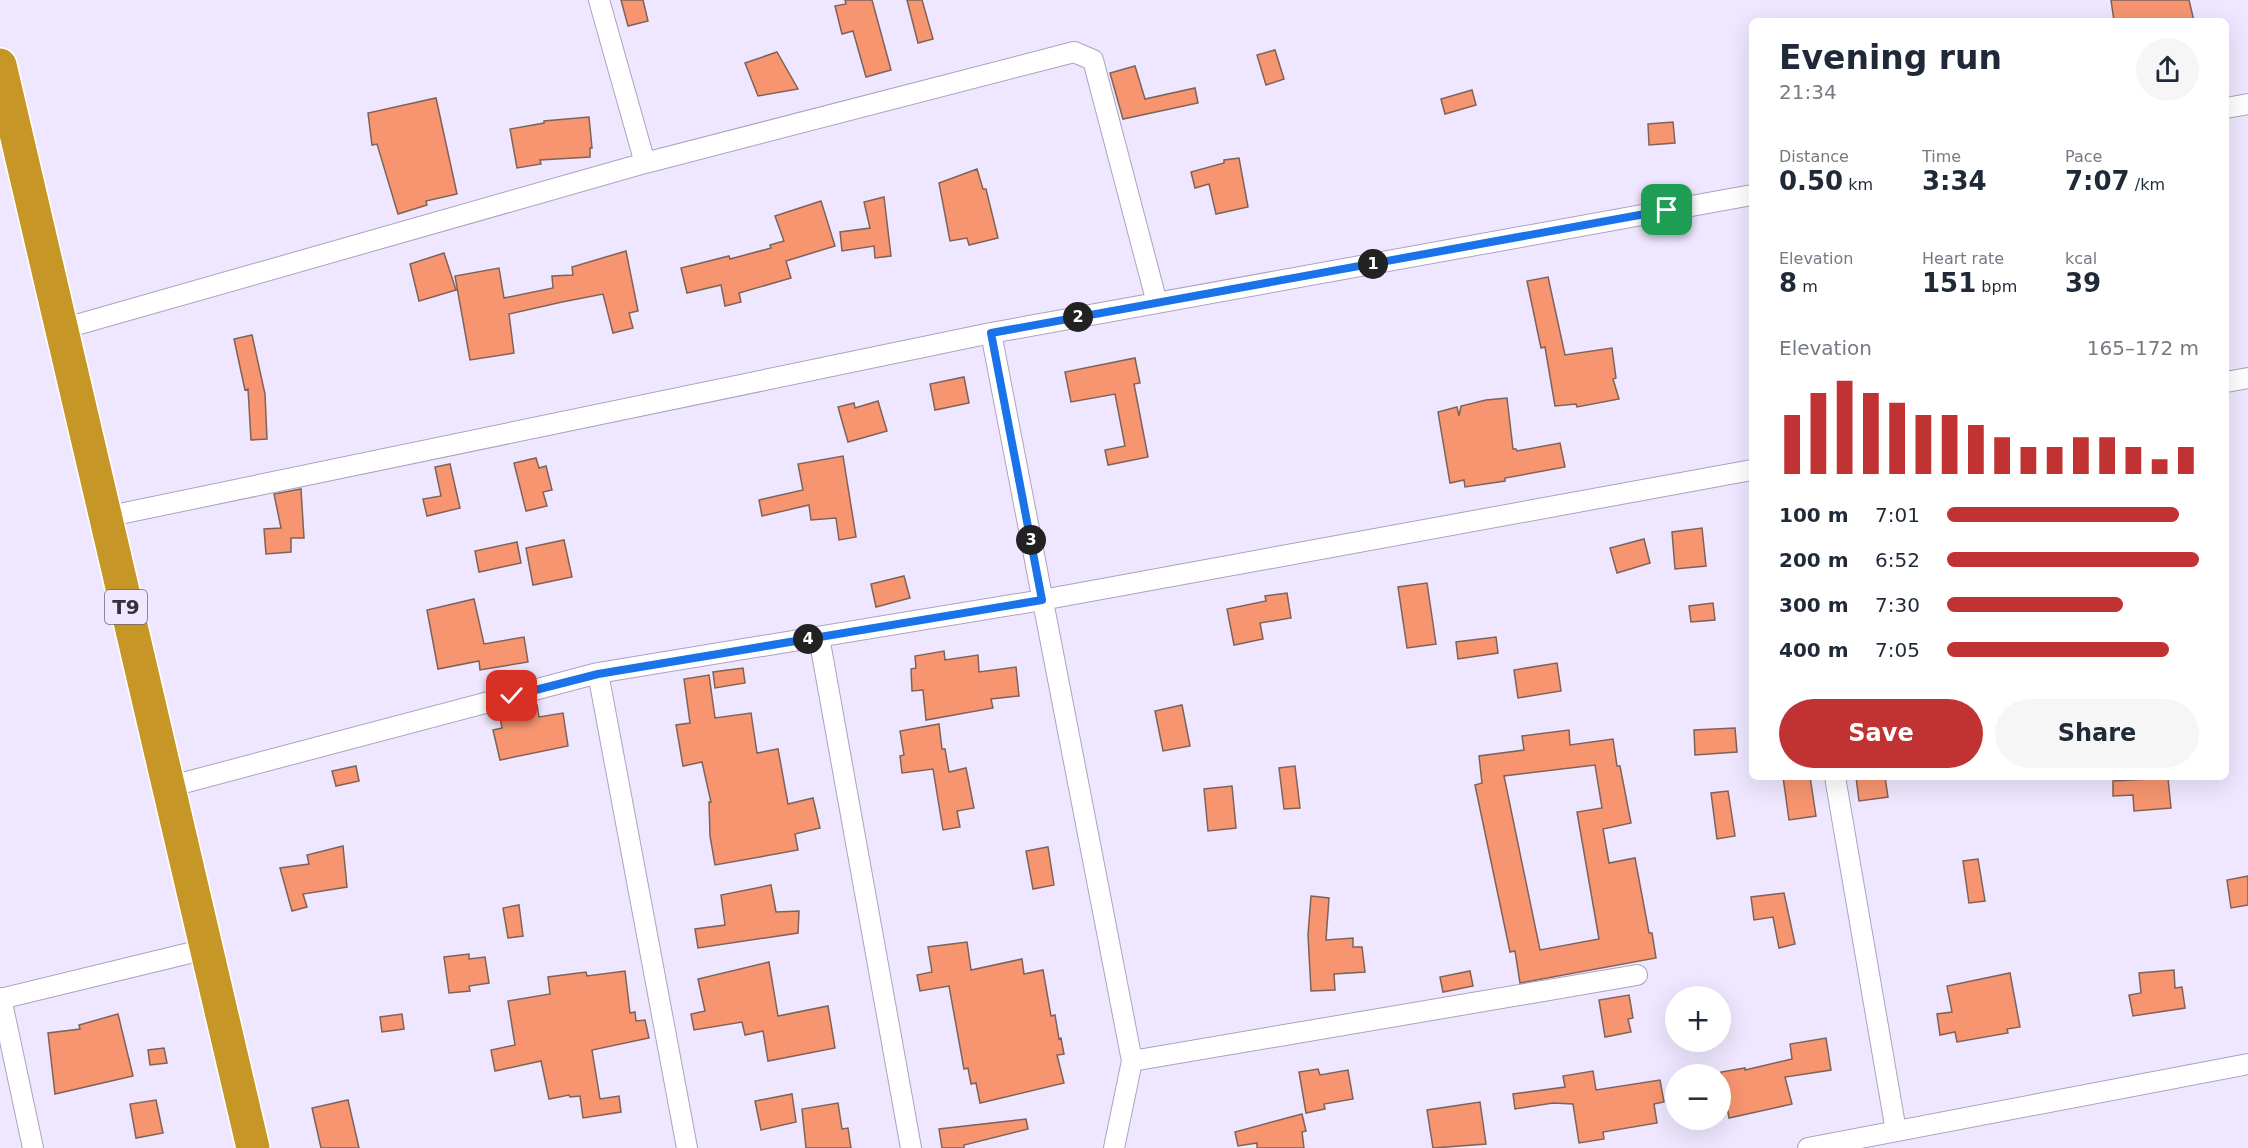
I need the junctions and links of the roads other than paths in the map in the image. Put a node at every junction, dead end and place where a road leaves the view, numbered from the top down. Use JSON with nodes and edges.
{"nodes":[{"id":1,"x":599,"y":0,"type":"edge"},
{"id":2,"x":0,"y":65,"type":"edge"},
{"id":3,"x":2248,"y":104,"type":"edge"},
{"id":4,"x":2229,"y":107,"type":"edge"},
{"id":5,"x":645,"y":163,"type":"junction"},
{"id":6,"x":1749,"y":196,"type":"edge"},
{"id":7,"x":1157,"y":303,"type":"junction"},
{"id":8,"x":62,"y":329,"type":"junction"},
{"id":9,"x":991,"y":333,"type":"junction"},
{"id":10,"x":2248,"y":378,"type":"edge"},
{"id":11,"x":2229,"y":381,"type":"edge"},
{"id":12,"x":1749,"y":471,"type":"edge"},
{"id":13,"x":105,"y":517,"type":"junction"},
{"id":14,"x":1042,"y":600,"type":"junction"},
{"id":15,"x":819,"y":637,"type":"junction"},
{"id":16,"x":598,"y":674,"type":"junction"},
{"id":17,"x":1836,"y":780,"type":"edge"},
{"id":18,"x":168,"y":787,"type":"junction"},
{"id":19,"x":206,"y":949,"type":"junction"},
{"id":20,"x":1637,"y":975,"type":"dead end"},
{"id":21,"x":1,"y":998,"type":"edge"},
{"id":22,"x":1132,"y":1061,"type":"junction"},
{"id":23,"x":2248,"y":1064,"type":"edge"},
{"id":24,"x":1896,"y":1131,"type":"junction"},
{"id":25,"x":33,"y":1148,"type":"edge"},
{"id":26,"x":253,"y":1148,"type":"edge"},
{"id":27,"x":687,"y":1148,"type":"edge"},
{"id":28,"x":910,"y":1148,"type":"edge"},
{"id":29,"x":1114,"y":1148,"type":"edge"},
{"id":30,"x":1809,"y":1148,"type":"edge"}],
"edges":[{"from":1,"to":5,"type":"street"},
{"from":2,"to":8,"type":"highway","number":"T9"},
{"from":3,"to":4,"type":"street"},
{"from":5,"to":7,"type":"street"},
{"from":5,"to":8,"type":"street"},
{"from":6,"to":7,"type":"street"},
{"from":7,"to":9,"type":"street"},
{"from":8,"to":13,"type":"highway","number":"T9"},
{"from":9,"to":13,"type":"street"},
{"from":9,"to":14,"type":"street"},
{"from":10,"to":11,"type":"street"},
{"from":12,"to":14,"type":"street"},
{"from":13,"to":18,"type":"highway","number":"T9"},
{"from":14,"to":15,"type":"street"},
{"from":14,"to":22,"type":"street"},
{"from":15,"to":16,"type":"street"},
{"from":15,"to":28,"type":"street"},
{"from":16,"to":18,"type":"street"},
{"from":16,"to":27,"type":"street"},
{"from":17,"to":24,"type":"street"},
{"from":18,"to":19,"type":"highway","number":"T9"},
{"from":19,"to":21,"type":"street"},
{"from":19,"to":26,"type":"highway","number":"T9"},
{"from":20,"to":22,"type":"street"},
{"from":21,"to":25,"type":"street"},
{"from":22,"to":29,"type":"street"},
{"from":23,"to":24,"type":"street"},
{"from":24,"to":30,"type":"street"}]}
